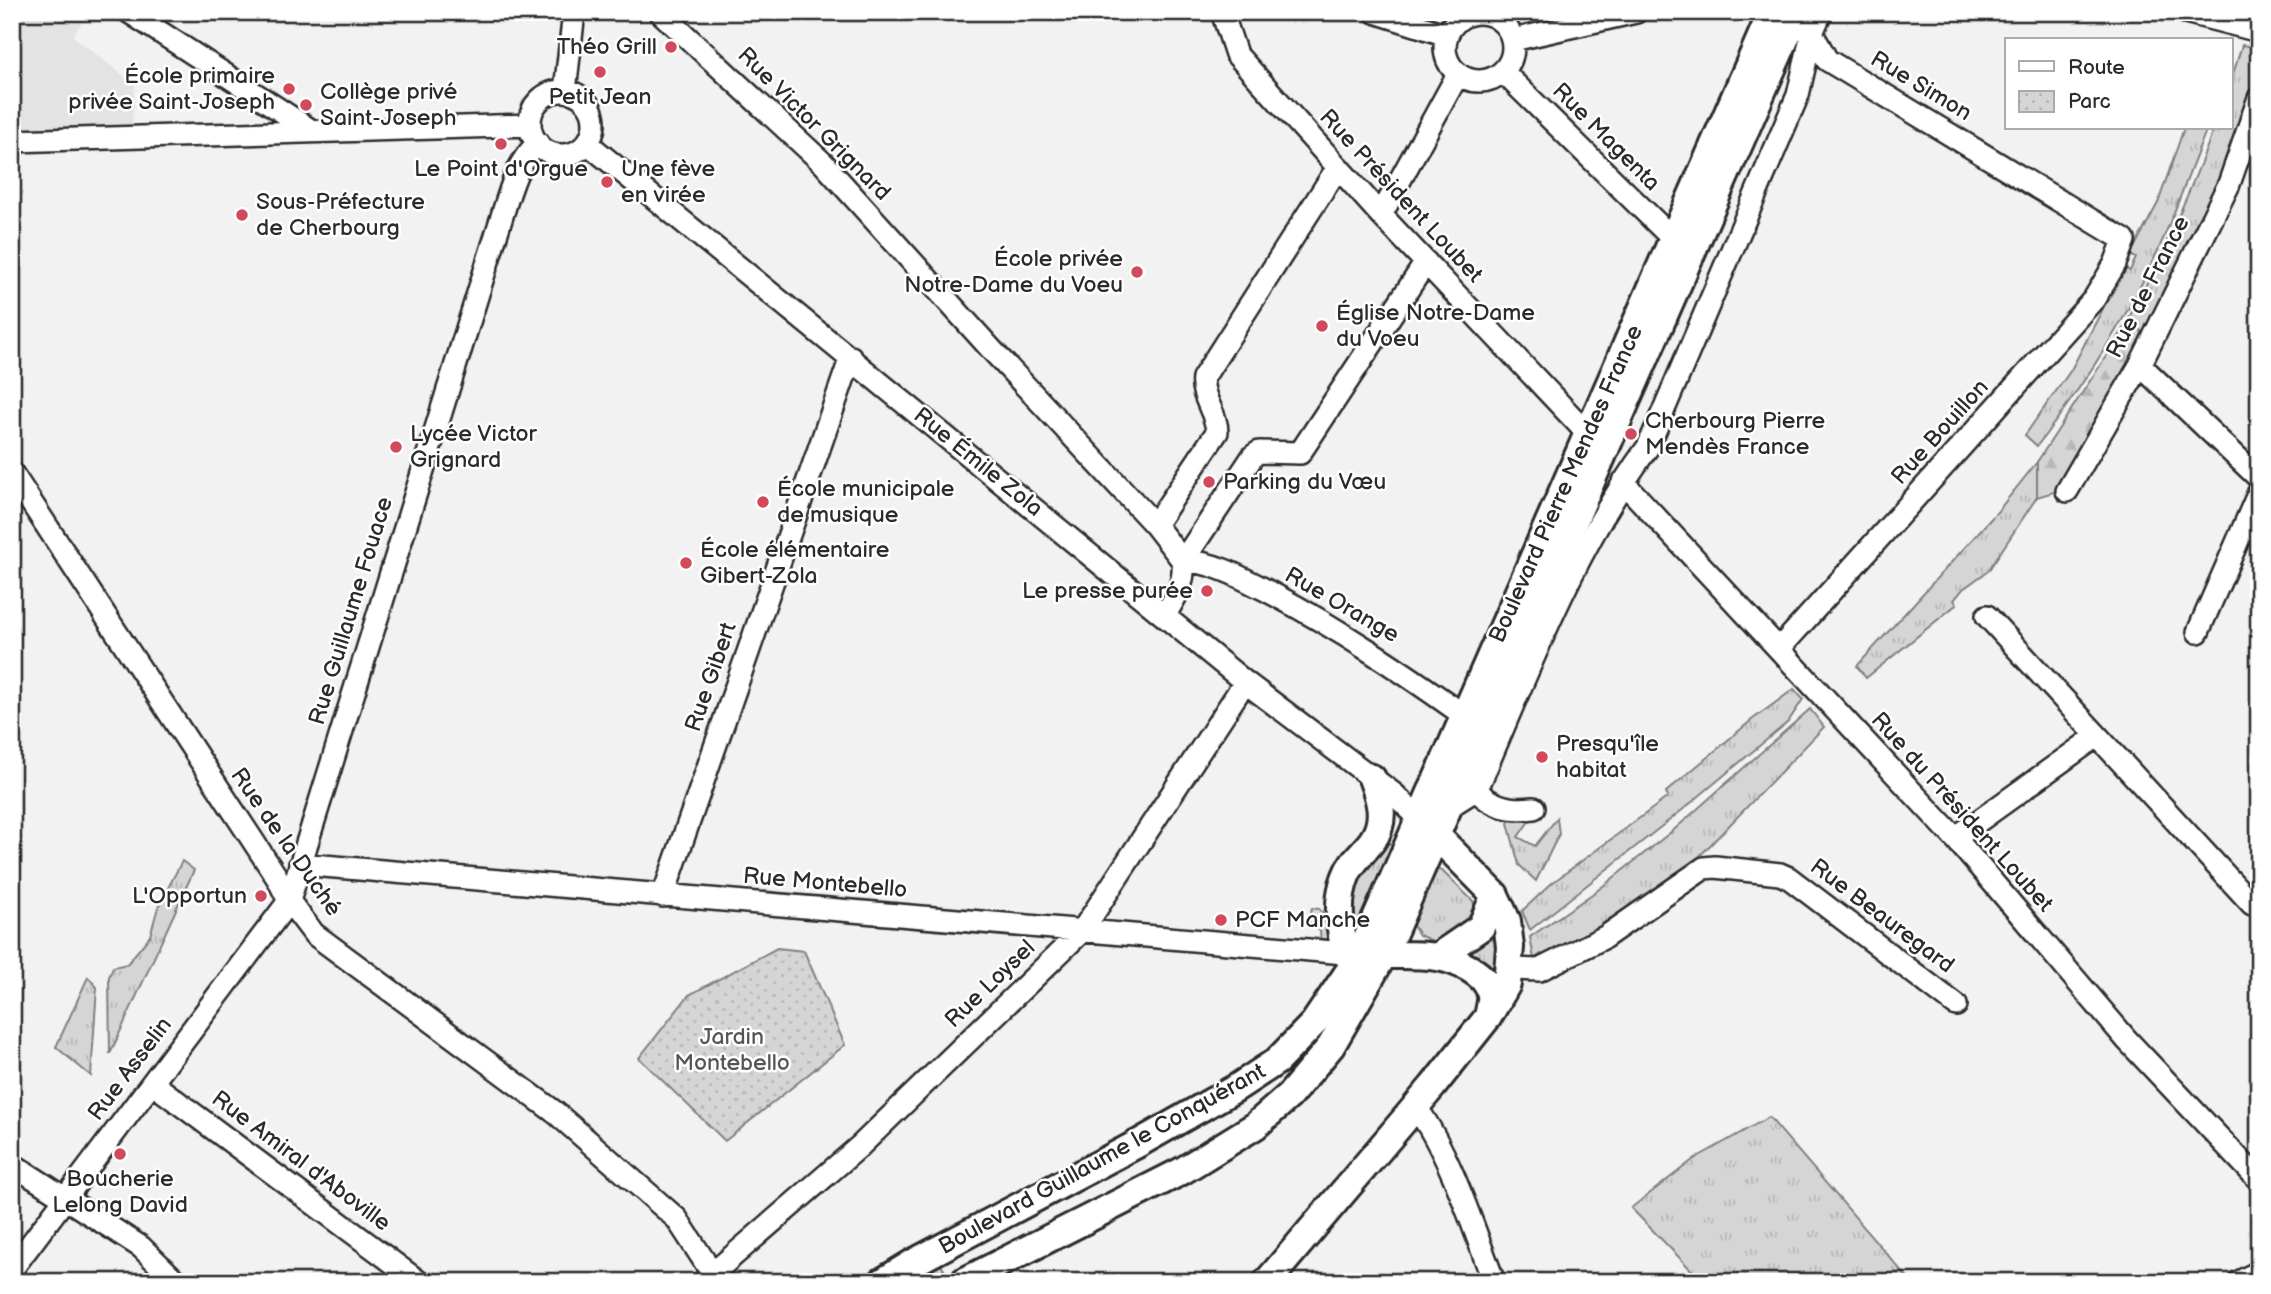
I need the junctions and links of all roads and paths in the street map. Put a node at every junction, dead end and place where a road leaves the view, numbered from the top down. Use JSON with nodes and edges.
{"nodes":[{"id":1,"x":129,"y":12,"type":"edge"},
{"id":2,"x":575,"y":12,"type":"edge"},
{"id":3,"x":660,"y":12,"type":"edge"},
{"id":4,"x":1222,"y":12,"type":"edge"},
{"id":5,"x":1375,"y":12,"type":"edge"},
{"id":6,"x":1636,"y":12,"type":"edge"},
{"id":7,"x":1821,"y":12,"type":"edge"},
{"id":8,"x":2185,"y":12,"type":"edge"},
{"id":9,"x":1488,"y":13,"type":"edge"},
{"id":10,"x":1785,"y":18,"type":"edge"},
{"id":11,"x":2259,"y":31,"type":"edge"},
{"id":12,"x":1447,"y":35,"type":"junction"},
{"id":13,"x":1513,"y":40,"type":"junction"},
{"id":14,"x":1503,"y":72,"type":"junction"},
{"id":15,"x":1458,"y":74,"type":"junction"},
{"id":16,"x":565,"y":90,"type":"junction"},
{"id":17,"x":2259,"y":98,"type":"edge"},
{"id":18,"x":312,"y":131,"type":"junction"},
{"id":19,"x":534,"y":134,"type":"junction"},
{"id":20,"x":12,"y":141,"type":"edge"},
{"id":21,"x":587,"y":143,"type":"junction"},
{"id":22,"x":1338,"y":167,"type":"junction"},
{"id":23,"x":1381,"y":215,"type":"junction"},
{"id":24,"x":1673,"y":239,"type":"junction"},
{"id":25,"x":2124,"y":240,"type":"joint"},
{"id":26,"x":1426,"y":262,"type":"junction"},
{"id":27,"x":850,"y":357,"type":"junction"},
{"id":28,"x":2140,"y":365,"type":"junction"},
{"id":29,"x":1588,"y":434,"type":"junction"},
{"id":30,"x":12,"y":473,"type":"edge"},
{"id":31,"x":2259,"y":478,"type":"edge"},
{"id":32,"x":1623,"y":482,"type":"junction"},
{"id":33,"x":2067,"y":491,"type":"dead end"},
{"id":34,"x":2259,"y":492,"type":"edge"},
{"id":35,"x":1155,"y":525,"type":"junction"},
{"id":36,"x":1183,"y":561,"type":"junction"},
{"id":37,"x":1165,"y":615,"type":"junction"},
{"id":38,"x":1987,"y":616,"type":"dead end"},
{"id":39,"x":2198,"y":632,"type":"dead end"},
{"id":40,"x":1779,"y":649,"type":"junction"},
{"id":41,"x":1245,"y":682,"type":"junction"},
{"id":42,"x":1465,"y":716,"type":"junction"},
{"id":43,"x":2097,"y":736,"type":"junction"},
{"id":44,"x":1372,"y":778,"type":"junction"},
{"id":45,"x":1468,"y":785,"type":"junction"},
{"id":46,"x":1534,"y":808,"type":"dead end"},
{"id":47,"x":1428,"y":827,"type":"junction"},
{"id":48,"x":1955,"y":838,"type":"junction"},
{"id":49,"x":1372,"y":841,"type":"junction"},
{"id":50,"x":300,"y":864,"type":"junction"},
{"id":51,"x":1495,"y":895,"type":"junction"},
{"id":52,"x":663,"y":896,"type":"junction"},
{"id":53,"x":289,"y":901,"type":"junction"},
{"id":54,"x":2252,"y":904,"type":"dead end"},
{"id":55,"x":1083,"y":932,"type":"junction"},
{"id":56,"x":1363,"y":955,"type":"junction"},
{"id":57,"x":1437,"y":957,"type":"junction"},
{"id":58,"x":1510,"y":969,"type":"junction"},
{"id":59,"x":1956,"y":1005,"type":"dead end"},
{"id":60,"x":1488,"y":1017,"type":"junction"},
{"id":61,"x":1331,"y":1046,"type":"joint"},
{"id":62,"x":152,"y":1083,"type":"junction"},
{"id":63,"x":1416,"y":1107,"type":"junction"},
{"id":64,"x":12,"y":1164,"type":"edge"},
{"id":65,"x":2259,"y":1180,"type":"edge"},
{"id":66,"x":65,"y":1199,"type":"junction"},
{"id":67,"x":12,"y":1269,"type":"edge"},
{"id":68,"x":2259,"y":1272,"type":"edge"},
{"id":69,"x":711,"y":1279,"type":"edge"},
{"id":70,"x":177,"y":1282,"type":"edge"},
{"id":71,"x":419,"y":1282,"type":"edge"},
{"id":72,"x":882,"y":1282,"type":"edge"},
{"id":73,"x":963,"y":1282,"type":"edge"},
{"id":74,"x":1267,"y":1282,"type":"edge"},
{"id":75,"x":1494,"y":1282,"type":"edge"},
{"id":76,"x":2239,"y":1282,"type":"edge"}],
"edges":[{"from":1,"to":18,"type":"street"},
{"from":2,"to":16,"type":"street"},
{"from":3,"to":35,"type":"street","name":"Rue Victor Grignard"},
{"from":4,"to":22,"type":"street","name":"Rue Président Loubet"},
{"from":5,"to":12,"type":"street"},
{"from":6,"to":13,"type":"street"},
{"from":7,"to":10,"type":"street","name":"Boulevard Pierre Mendes France"},
{"from":8,"to":11,"type":"street"},
{"from":9,"to":12,"type":"street"},
{"from":9,"to":13,"type":"street"},
{"from":10,"to":24,"type":"main road","name":"Boulevard Pierre Mendes France"},
{"from":10,"to":25,"type":"street","name":"Rue Simon"},
{"from":10,"to":32,"type":"street","name":"Boulevard Pierre Mendes France"},
{"from":10,"to":45,"type":"main road","name":"Boulevard Pierre Mendes France"},
{"from":12,"to":15,"type":"street"},
{"from":13,"to":14,"type":"street"},
{"from":14,"to":15,"type":"street"},
{"from":14,"to":24,"type":"street","name":"Rue Magenta"},
{"from":15,"to":23,"type":"street"},
{"from":16,"to":19,"type":"street"},
{"from":16,"to":21,"type":"street"},
{"from":17,"to":28,"type":"street","name":"Rue de France"},
{"from":18,"to":19,"type":"street"},
{"from":18,"to":20,"type":"street"},
{"from":19,"to":21,"type":"street"},
{"from":19,"to":50,"type":"street","name":"Rue Guillaume Fouace"},
{"from":21,"to":27,"type":"street","name":"Rue Émile Zola"},
{"from":22,"to":23,"type":"street","name":"Rue Président Loubet"},
{"from":22,"to":35,"type":"street"},
{"from":23,"to":26,"type":"street","name":"Rue Président Loubet"},
{"from":24,"to":29,"type":"main road","name":"Boulevard Pierre Mendes France"},
{"from":25,"to":40,"type":"street","name":"Rue Bouillon"},
{"from":26,"to":29,"type":"street","name":"Rue Président Loubet"},
{"from":26,"to":36,"type":"street"},
{"from":27,"to":37,"type":"street","name":"Rue Émile Zola"},
{"from":27,"to":52,"type":"street","name":"Rue Gibert"},
{"from":28,"to":31,"type":"street"},
{"from":28,"to":33,"type":"street","name":"Rue de France"},
{"from":29,"to":42,"type":"main road","name":"Boulevard Pierre Mendes France"},
{"from":30,"to":53,"type":"street","name":"Rue de la Duché"},
{"from":32,"to":40,"type":"street","name":"Rue du Président Loubet"},
{"from":32,"to":45,"type":"street","name":"Boulevard Pierre Mendes France"},
{"from":34,"to":39,"type":"street"},
{"from":35,"to":36,"type":"street","name":"Rue Victor Grignard"},
{"from":36,"to":37,"type":"street"},
{"from":36,"to":42,"type":"street","name":"Rue Orange"},
{"from":37,"to":41,"type":"street","name":"Rue Émile Zola"},
{"from":38,"to":43,"type":"street"},
{"from":40,"to":48,"type":"street","name":"Rue du Président Loubet"},
{"from":41,"to":44,"type":"street","name":"Rue Émile Zola"},
{"from":41,"to":55,"type":"street","name":"Rue Loysel"},
{"from":42,"to":47,"type":"main road","name":"Boulevard Pierre Mendes France"},
{"from":43,"to":48,"type":"street"},
{"from":43,"to":54,"type":"street"},
{"from":44,"to":47,"type":"street","name":"Rue Émile Zola"},
{"from":44,"to":49,"type":"main road"},
{"from":45,"to":46,"type":"street"},
{"from":45,"to":47,"type":"main road","name":"Boulevard Pierre Mendes France"},
{"from":47,"to":49,"type":"main road"},
{"from":47,"to":51,"type":"main road"},
{"from":47,"to":56,"type":"main road","name":"Boulevard Pierre Mendes France"},
{"from":48,"to":65,"type":"street","name":"Rue du Président Loubet"},
{"from":49,"to":56,"type":"main road"},
{"from":50,"to":52,"type":"street","name":"Rue Montebello"},
{"from":50,"to":53,"type":"street","name":"Rue Guillaume Fouace"},
{"from":51,"to":57,"type":"main road"},
{"from":51,"to":58,"type":"main road"},
{"from":52,"to":55,"type":"street","name":"Rue Montebello"},
{"from":53,"to":62,"type":"street","name":"Rue Asselin"},
{"from":53,"to":69,"type":"street","name":"Rue de la Duché"},
{"from":55,"to":56,"type":"street","name":"Rue Montebello"},
{"from":55,"to":69,"type":"street","name":"Rue Loysel"},
{"from":56,"to":57,"type":"main road"},
{"from":56,"to":61,"type":"main road","name":"Boulevard Pierre Mendes France"},
{"from":56,"to":72,"type":"main road","name":"Boulevard Guillaume le Conquérant"},
{"from":57,"to":60,"type":"main road"},
{"from":58,"to":59,"type":"street","name":"Rue Beauregard"},
{"from":58,"to":60,"type":"main road"},
{"from":60,"to":63,"type":"main road"},
{"from":61,"to":73,"type":"main road","name":"Boulevard Guillaume le Conquérant"},
{"from":62,"to":66,"type":"street","name":"Rue Asselin"},
{"from":62,"to":71,"type":"street","name":"Rue Amiral d'Aboville"},
{"from":63,"to":74,"type":"main road"},
{"from":63,"to":75,"type":"street"},
{"from":64,"to":66,"type":"street"},
{"from":66,"to":67,"type":"street","name":"Rue Asselin"},
{"from":66,"to":70,"type":"street"},
{"from":68,"to":76,"type":"street"}]}
